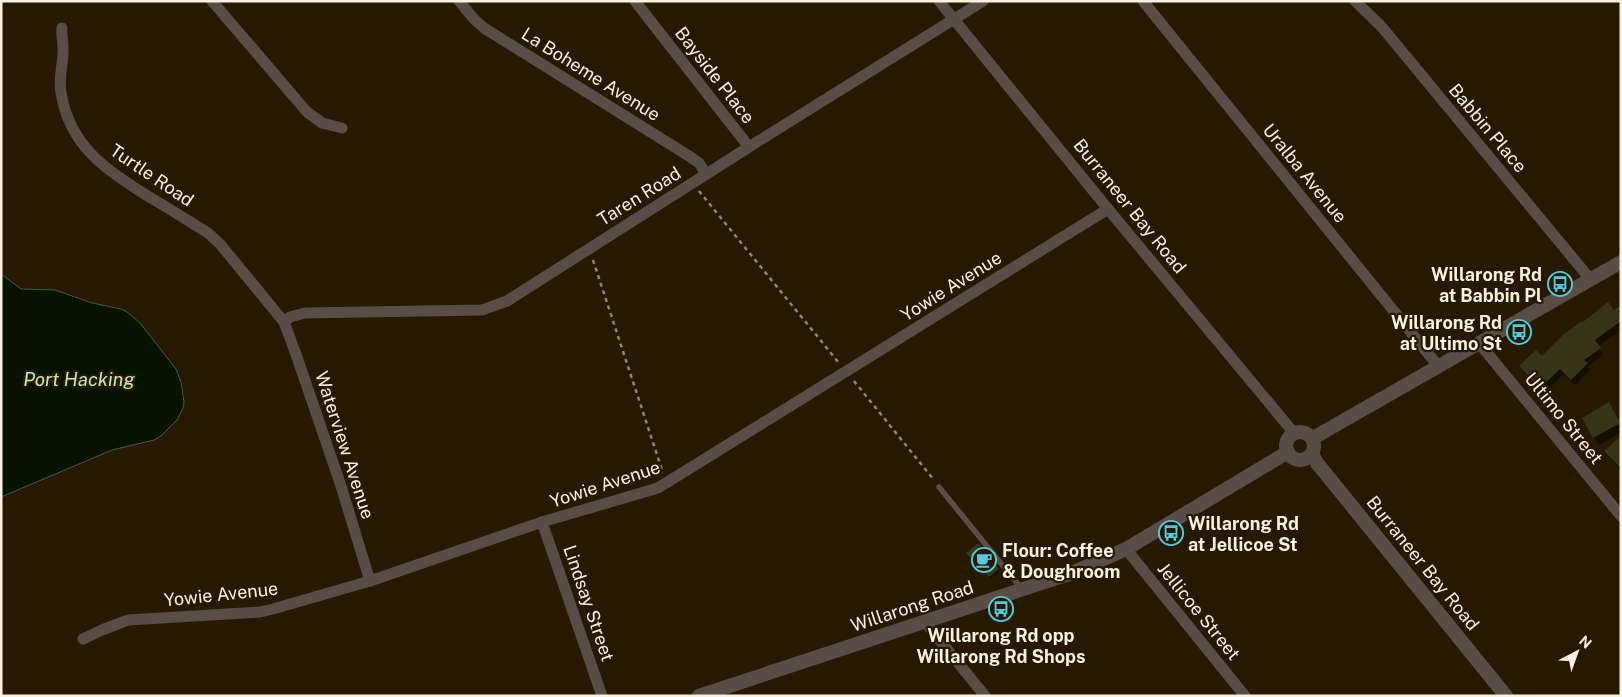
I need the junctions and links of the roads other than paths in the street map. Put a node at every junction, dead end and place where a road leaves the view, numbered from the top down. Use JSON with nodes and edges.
{"nodes":[{"id":1,"x":212,"y":1,"type":"edge"},
{"id":2,"x":459,"y":1,"type":"edge"},
{"id":3,"x":635,"y":1,"type":"edge"},
{"id":4,"x":939,"y":1,"type":"edge"},
{"id":5,"x":983,"y":1,"type":"edge"},
{"id":6,"x":1143,"y":1,"type":"edge"},
{"id":7,"x":1355,"y":1,"type":"edge"},
{"id":8,"x":954,"y":20,"type":"junction"},
{"id":9,"x":62,"y":28,"type":"dead end"},
{"id":10,"x":342,"y":128,"type":"dead end"},
{"id":11,"x":749,"y":147,"type":"junction"},
{"id":12,"x":706,"y":174,"type":"junction"},
{"id":13,"x":1108,"y":209,"type":"junction"},
{"id":14,"x":1621,"y":262,"type":"edge"},
{"id":15,"x":1591,"y":280,"type":"junction"},
{"id":16,"x":284,"y":322,"type":"junction"},
{"id":17,"x":1479,"y":343,"type":"junction"},
{"id":18,"x":1439,"y":367,"type":"junction"},
{"id":19,"x":1294,"y":433,"type":"junction"},
{"id":20,"x":1313,"y":438,"type":"junction"},
{"id":21,"x":1288,"y":452,"type":"junction"},
{"id":22,"x":1312,"y":454,"type":"junction"},
{"id":23,"x":939,"y":486,"type":"road end"},
{"id":24,"x":1621,"y":516,"type":"edge"},
{"id":25,"x":542,"y":522,"type":"junction"},
{"id":26,"x":1126,"y":549,"type":"junction"},
{"id":27,"x":370,"y":581,"type":"junction"},
{"id":28,"x":1022,"y":590,"type":"junction"},
{"id":29,"x":925,"y":622,"type":"junction"},
{"id":30,"x":83,"y":639,"type":"dead end"},
{"id":31,"x":602,"y":696,"type":"edge"},
{"id":32,"x":699,"y":696,"type":"edge"},
{"id":33,"x":985,"y":696,"type":"edge"},
{"id":34,"x":1245,"y":696,"type":"edge"},
{"id":35,"x":1506,"y":696,"type":"edge"}],
"edges":[{"from":1,"to":10,"type":"street"},
{"from":2,"to":12,"type":"street","name":"La Boheme Avenue"},
{"from":3,"to":11,"type":"street","name":"Bayside Place"},
{"from":4,"to":8,"type":"street","name":"Burraneer Bay Road"},
{"from":5,"to":8,"type":"street","name":"Taren Road"},
{"from":6,"to":18,"type":"street","name":"Uralba Avenue"},
{"from":7,"to":15,"type":"street","name":"Babbin Place"},
{"from":8,"to":11,"type":"street","name":"Taren Road"},
{"from":8,"to":13,"type":"street","name":"Burraneer Bay Road"},
{"from":9,"to":16,"type":"street","name":"Turtle Road"},
{"from":11,"to":12,"type":"street","name":"Taren Road"},
{"from":12,"to":16,"type":"street","name":"Taren Road"},
{"from":13,"to":19,"type":"street","name":"Burraneer Bay Road"},
{"from":13,"to":25,"type":"street","name":"Yowie Avenue"},
{"from":14,"to":15,"type":"street"},
{"from":15,"to":17,"type":"street"},
{"from":16,"to":27,"type":"street","name":"Waterview Avenue"},
{"from":17,"to":18,"type":"street"},
{"from":17,"to":24,"type":"street","name":"Ultimo Street"},
{"from":18,"to":20,"type":"street"},
{"from":19,"to":20,"type":"street"},
{"from":19,"to":21,"type":"street"},
{"from":20,"to":22,"type":"street"},
{"from":21,"to":22,"type":"street"},
{"from":21,"to":26,"type":"street","name":"Willarong Road"},
{"from":22,"to":35,"type":"street","name":"Burraneer Bay Road"},
{"from":23,"to":28,"type":"lane"},
{"from":25,"to":27,"type":"street","name":"Yowie Avenue"},
{"from":25,"to":31,"type":"street","name":"Lindsay Street"},
{"from":26,"to":28,"type":"street","name":"Willarong Road"},
{"from":26,"to":34,"type":"street","name":"Jellicoe Street"},
{"from":27,"to":30,"type":"street","name":"Yowie Avenue"},
{"from":28,"to":29,"type":"street","name":"Willarong Road"},
{"from":29,"to":32,"type":"street","name":"Willarong Road"},
{"from":29,"to":33,"type":"street"}]}
